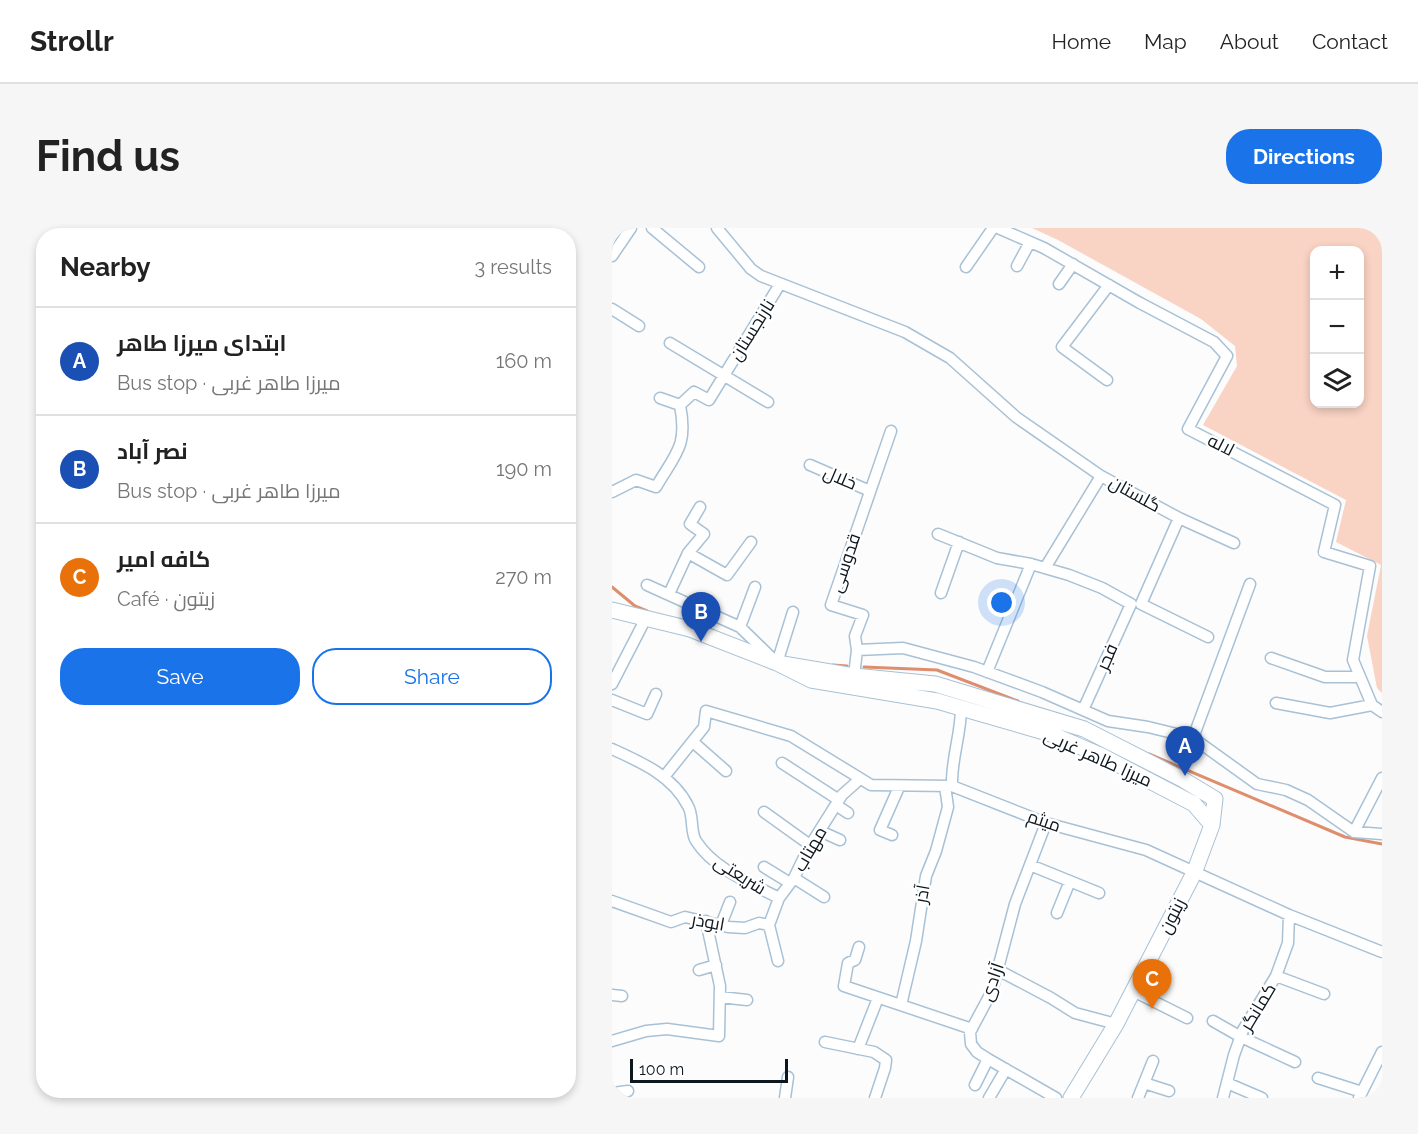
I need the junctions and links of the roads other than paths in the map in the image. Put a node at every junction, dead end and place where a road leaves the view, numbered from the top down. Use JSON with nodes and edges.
{"nodes":[{"id":1,"x":631,"y":228,"type":"edge"},
{"id":2,"x":652,"y":228,"type":"edge"},
{"id":3,"x":717,"y":228,"type":"edge"},
{"id":4,"x":993,"y":228,"type":"edge"},
{"id":5,"x":998,"y":228,"type":"edge"},
{"id":6,"x":1030,"y":242,"type":"junction"},
{"id":7,"x":612,"y":256,"type":"edge"},
{"id":8,"x":1073,"y":264,"type":"junction"},
{"id":9,"x":1017,"y":266,"type":"dead end"},
{"id":10,"x":699,"y":267,"type":"dead end"},
{"id":11,"x":966,"y":267,"type":"dead end"},
{"id":12,"x":780,"y":284,"type":"junction"},
{"id":13,"x":1059,"y":285,"type":"dead end"},
{"id":14,"x":1109,"y":285,"type":"junction"},
{"id":15,"x":612,"y":309,"type":"edge"},
{"id":16,"x":639,"y":326,"type":"dead end"},
{"id":17,"x":670,"y":343,"type":"dead end"},
{"id":18,"x":723,"y":376,"type":"junction"},
{"id":19,"x":1107,"y":380,"type":"dead end"},
{"id":20,"x":660,"y":398,"type":"dead end"},
{"id":21,"x":768,"y":402,"type":"dead end"},
{"id":22,"x":680,"y":405,"type":"junction"},
{"id":23,"x":891,"y":431,"type":"dead end"},
{"id":24,"x":810,"y":465,"type":"dead end"},
{"id":25,"x":1101,"y":476,"type":"junction"},
{"id":26,"x":870,"y":490,"type":"junction"},
{"id":27,"x":612,"y":492,"type":"edge"},
{"id":28,"x":700,"y":507,"type":"dead end"},
{"id":29,"x":1179,"y":518,"type":"junction"},
{"id":30,"x":938,"y":534,"type":"dead end"},
{"id":31,"x":751,"y":542,"type":"dead end"},
{"id":32,"x":959,"y":542,"type":"junction"},
{"id":33,"x":1234,"y":543,"type":"dead end"},
{"id":34,"x":688,"y":553,"type":"junction"},
{"id":35,"x":1031,"y":564,"type":"junction"},
{"id":36,"x":1045,"y":568,"type":"junction"},
{"id":37,"x":1250,"y":584,"type":"dead end"},
{"id":38,"x":647,"y":585,"type":"dead end"},
{"id":39,"x":755,"y":587,"type":"dead end"},
{"id":40,"x":941,"y":593,"type":"dead end"},
{"id":41,"x":669,"y":594,"type":"junction"},
{"id":42,"x":615,"y":609,"type":"edge"},
{"id":43,"x":793,"y":612,"type":"dead end"},
{"id":44,"x":646,"y":618,"type":"junction"},
{"id":45,"x":740,"y":627,"type":"junction"},
{"id":46,"x":1208,"y":637,"type":"dead end"},
{"id":47,"x":857,"y":650,"type":"junction"},
{"id":48,"x":1270,"y":658,"type":"dead end"},
{"id":49,"x":777,"y":663,"type":"junction"},
{"id":50,"x":987,"y":672,"type":"junction"},
{"id":51,"x":854,"y":676,"type":"junction"},
{"id":52,"x":1360,"y":677,"type":"junction"},
{"id":53,"x":612,"y":684,"type":"edge"},
{"id":54,"x":656,"y":694,"type":"dead end"},
{"id":55,"x":612,"y":700,"type":"edge"},
{"id":56,"x":1275,"y":704,"type":"dead end"},
{"id":57,"x":1372,"y":705,"type":"junction"},
{"id":58,"x":961,"y":708,"type":"junction"},
{"id":59,"x":1083,"y":710,"type":"junction"},
{"id":60,"x":1382,"y":712,"type":"edge"},
{"id":61,"x":1193,"y":738,"type":"junction"},
{"id":62,"x":693,"y":742,"type":"junction"},
{"id":63,"x":612,"y":749,"type":"edge"},
{"id":64,"x":782,"y":763,"type":"dead end"},
{"id":65,"x":726,"y":771,"type":"dead end"},
{"id":66,"x":664,"y":777,"type":"junction"},
{"id":67,"x":1382,"y":778,"type":"edge"},
{"id":68,"x":860,"y":779,"type":"junction"},
{"id":69,"x":949,"y":786,"type":"junction"},
{"id":70,"x":899,"y":787,"type":"junction"},
{"id":71,"x":837,"y":803,"type":"junction"},
{"id":72,"x":764,"y":812,"type":"dead end"},
{"id":73,"x":848,"y":813,"type":"dead end"},
{"id":74,"x":1046,"y":823,"type":"junction"},
{"id":75,"x":1212,"y":825,"type":"junction"},
{"id":76,"x":820,"y":831,"type":"junction"},
{"id":77,"x":1354,"y":832,"type":"junction"},
{"id":78,"x":1382,"y":834,"type":"edge"},
{"id":79,"x":892,"y":835,"type":"dead end"},
{"id":80,"x":840,"y":840,"type":"dead end"},
{"id":81,"x":810,"y":845,"type":"junction"},
{"id":82,"x":1030,"y":865,"type":"junction"},
{"id":83,"x":764,"y":867,"type":"dead end"},
{"id":84,"x":1194,"y":873,"type":"junction"},
{"id":85,"x":792,"y":880,"type":"junction"},
{"id":86,"x":1070,"y":881,"type":"junction"},
{"id":87,"x":1099,"y":893,"type":"dead end"},
{"id":88,"x":824,"y":897,"type":"dead end"},
{"id":89,"x":779,"y":898,"type":"junction"},
{"id":90,"x":612,"y":902,"type":"edge"},
{"id":91,"x":730,"y":902,"type":"dead end"},
{"id":92,"x":1058,"y":913,"type":"dead end"},
{"id":93,"x":1289,"y":915,"type":"junction"},
{"id":94,"x":706,"y":921,"type":"junction"},
{"id":95,"x":721,"y":925,"type":"junction"},
{"id":96,"x":770,"y":925,"type":"junction"},
{"id":97,"x":859,"y":946,"type":"dead end"},
{"id":98,"x":1382,"y":952,"type":"edge"},
{"id":99,"x":777,"y":962,"type":"dead end"},
{"id":100,"x":716,"y":965,"type":"junction"},
{"id":101,"x":699,"y":970,"type":"dead end"},
{"id":102,"x":998,"y":970,"type":"junction"},
{"id":103,"x":1276,"y":976,"type":"junction"},
{"id":104,"x":1133,"y":991,"type":"junction"},
{"id":105,"x":1324,"y":994,"type":"dead end"},
{"id":106,"x":720,"y":997,"type":"junction"},
{"id":107,"x":878,"y":998,"type":"junction"},
{"id":108,"x":747,"y":1000,"type":"dead end"},
{"id":109,"x":901,"y":1005,"type":"junction"},
{"id":110,"x":1187,"y":1018,"type":"dead end"},
{"id":111,"x":1213,"y":1021,"type":"dead end"},
{"id":112,"x":1116,"y":1024,"type":"junction"},
{"id":113,"x":972,"y":1029,"type":"junction"},
{"id":114,"x":1241,"y":1037,"type":"junction"},
{"id":115,"x":612,"y":1041,"type":"edge"},
{"id":116,"x":825,"y":1042,"type":"dead end"},
{"id":117,"x":858,"y":1049,"type":"junction"},
{"id":118,"x":1382,"y":1052,"type":"edge"},
{"id":119,"x":988,"y":1059,"type":"junction"},
{"id":120,"x":1153,"y":1060,"type":"dead end"},
{"id":121,"x":1295,"y":1062,"type":"dead end"},
{"id":122,"x":1006,"y":1069,"type":"junction"},
{"id":123,"x":788,"y":1077,"type":"dead end"},
{"id":124,"x":1318,"y":1078,"type":"dead end"},
{"id":125,"x":1144,"y":1083,"type":"junction"},
{"id":126,"x":1227,"y":1083,"type":"junction"},
{"id":127,"x":975,"y":1085,"type":"dead end"},
{"id":128,"x":628,"y":1091,"type":"dead end"},
{"id":129,"x":1169,"y":1091,"type":"dead end"},
{"id":130,"x":612,"y":1093,"type":"edge"},
{"id":131,"x":1361,"y":1095,"type":"edge"},
{"id":132,"x":785,"y":1098,"type":"edge"},
{"id":133,"x":875,"y":1098,"type":"edge"},
{"id":134,"x":989,"y":1098,"type":"edge"},
{"id":135,"x":1056,"y":1098,"type":"edge"},
{"id":136,"x":1072,"y":1098,"type":"edge"},
{"id":137,"x":1138,"y":1098,"type":"edge"},
{"id":138,"x":1223,"y":1098,"type":"edge"},
{"id":139,"x":1262,"y":1098,"type":"edge"}],
"edges":[{"from":1,"to":7,"type":"street"},
{"from":2,"to":10,"type":"street"},
{"from":3,"to":12,"type":"street"},
{"from":4,"to":11,"type":"street"},
{"from":5,"to":6,"type":"street","name":"لاله"},
{"from":6,"to":8,"type":"street","name":"لاله"},
{"from":6,"to":9,"type":"street"},
{"from":8,"to":13,"type":"street"},
{"from":8,"to":14,"type":"street","name":"لاله"},
{"from":12,"to":18,"type":"street","name":"نارنجستان"},
{"from":12,"to":25,"type":"street"},
{"from":14,"to":19,"type":"street"},
{"from":14,"to":52,"type":"street","name":"لاله"},
{"from":15,"to":16,"type":"street"},
{"from":17,"to":18,"type":"street"},
{"from":18,"to":21,"type":"street"},
{"from":18,"to":22,"type":"street","name":"نارنجستان"},
{"from":20,"to":22,"type":"street"},
{"from":22,"to":27,"type":"street"},
{"from":23,"to":26,"type":"street","name":"قدوسی"},
{"from":24,"to":26,"type":"street","name":"خلال"},
{"from":25,"to":29,"type":"street","name":"گلستان"},
{"from":25,"to":36,"type":"street","name":"گلستان"},
{"from":26,"to":47,"type":"street","name":"قدوسی"},
{"from":28,"to":34,"type":"street"},
{"from":29,"to":33,"type":"street","name":"گلستان"},
{"from":29,"to":46,"type":"street"},
{"from":30,"to":32,"type":"street"},
{"from":31,"to":34,"type":"street"},
{"from":32,"to":35,"type":"street"},
{"from":32,"to":40,"type":"street"},
{"from":34,"to":41,"type":"street"},
{"from":35,"to":36,"type":"street"},
{"from":35,"to":50,"type":"street"},
{"from":36,"to":59,"type":"street","name":"فجر"},
{"from":37,"to":61,"type":"street"},
{"from":38,"to":41,"type":"street"},
{"from":39,"to":45,"type":"street"},
{"from":41,"to":45,"type":"street"},
{"from":42,"to":44,"type":"main road","name":"میرزا طاهر غربی"},
{"from":43,"to":49,"type":"street"},
{"from":44,"to":49,"type":"main road","name":"میرزا طاهر غربی"},
{"from":44,"to":53,"type":"street"},
{"from":45,"to":49,"type":"street"},
{"from":47,"to":50,"type":"street"},
{"from":47,"to":51,"type":"street","name":"قدوسی"},
{"from":48,"to":52,"type":"street"},
{"from":49,"to":51,"type":"main road","name":"میرزا طاهر غربی"},
{"from":49,"to":58,"type":"main road","name":"میرزا طاهر غربی"},
{"from":50,"to":59,"type":"street"},
{"from":51,"to":75,"type":"main road","name":"میرزا طاهر غربی"},
{"from":52,"to":57,"type":"street","name":"لاله"},
{"from":54,"to":55,"type":"street"},
{"from":56,"to":57,"type":"street"},
{"from":57,"to":60,"type":"street"},
{"from":58,"to":69,"type":"street","name":"آذر"},
{"from":58,"to":75,"type":"main road","name":"میرزا طاهر غربی"},
{"from":59,"to":61,"type":"street"},
{"from":61,"to":77,"type":"street"},
{"from":62,"to":65,"type":"street"},
{"from":62,"to":66,"type":"street"},
{"from":62,"to":68,"type":"street","name":"میثم"},
{"from":63,"to":66,"type":"street","name":"شریعتی"},
{"from":64,"to":71,"type":"street"},
{"from":66,"to":89,"type":"street","name":"شریعتی"},
{"from":67,"to":77,"type":"street"},
{"from":68,"to":70,"type":"street","name":"میثم"},
{"from":68,"to":71,"type":"street","name":"مهتاب"},
{"from":69,"to":70,"type":"street","name":"میثم"},
{"from":69,"to":74,"type":"street","name":"میثم"},
{"from":69,"to":109,"type":"street","name":"آذر"},
{"from":70,"to":79,"type":"street"},
{"from":71,"to":73,"type":"street"},
{"from":71,"to":76,"type":"street","name":"مهتاب"},
{"from":72,"to":81,"type":"street"},
{"from":74,"to":82,"type":"street","name":"آزادی"},
{"from":74,"to":84,"type":"street","name":"میثم"},
{"from":75,"to":84,"type":"main road","name":"زیتون"},
{"from":76,"to":80,"type":"street"},
{"from":76,"to":81,"type":"street","name":"مهتاب"},
{"from":77,"to":78,"type":"street"},
{"from":81,"to":85,"type":"street","name":"مهتاب"},
{"from":82,"to":86,"type":"street"},
{"from":82,"to":102,"type":"street","name":"آزادی"},
{"from":83,"to":85,"type":"street"},
{"from":84,"to":93,"type":"street","name":"میثم"},
{"from":84,"to":104,"type":"main road","name":"زیتون"},
{"from":85,"to":88,"type":"street"},
{"from":85,"to":89,"type":"street","name":"مهتاب"},
{"from":86,"to":87,"type":"street"},
{"from":86,"to":92,"type":"street"},
{"from":89,"to":96,"type":"street","name":"مهتاب"},
{"from":90,"to":94,"type":"street","name":"ابوذر"},
{"from":91,"to":95,"type":"street"},
{"from":93,"to":98,"type":"street","name":"میثم"},
{"from":93,"to":103,"type":"street","name":"کمانگر"},
{"from":94,"to":95,"type":"street","name":"ابوذر"},
{"from":94,"to":100,"type":"street"},
{"from":95,"to":96,"type":"street","name":"ابوذر"},
{"from":96,"to":99,"type":"street"},
{"from":97,"to":107,"type":"street"},
{"from":100,"to":101,"type":"street"},
{"from":100,"to":106,"type":"street"},
{"from":102,"to":112,"type":"street"},
{"from":102,"to":113,"type":"street","name":"آزادی"},
{"from":103,"to":105,"type":"street"},
{"from":103,"to":114,"type":"street","name":"کمانگر"},
{"from":104,"to":110,"type":"street"},
{"from":104,"to":112,"type":"main road","name":"زیتون"},
{"from":106,"to":108,"type":"street"},
{"from":106,"to":115,"type":"street"},
{"from":107,"to":109,"type":"street"},
{"from":107,"to":117,"type":"street"},
{"from":109,"to":113,"type":"street"},
{"from":111,"to":114,"type":"street"},
{"from":112,"to":136,"type":"main road","name":"زیتون"},
{"from":113,"to":119,"type":"street"},
{"from":114,"to":121,"type":"street"},
{"from":114,"to":126,"type":"street","name":"کمانگر"},
{"from":116,"to":117,"type":"street"},
{"from":117,"to":133,"type":"street"},
{"from":118,"to":131,"type":"street"},
{"from":119,"to":122,"type":"street"},
{"from":119,"to":127,"type":"street"},
{"from":120,"to":125,"type":"street"},
{"from":122,"to":134,"type":"street"},
{"from":122,"to":135,"type":"street"},
{"from":123,"to":132,"type":"street"},
{"from":124,"to":131,"type":"street"},
{"from":125,"to":129,"type":"street"},
{"from":125,"to":137,"type":"street"},
{"from":126,"to":138,"type":"street","name":"کمانگر"},
{"from":126,"to":139,"type":"street"},
{"from":128,"to":130,"type":"street"}]}
